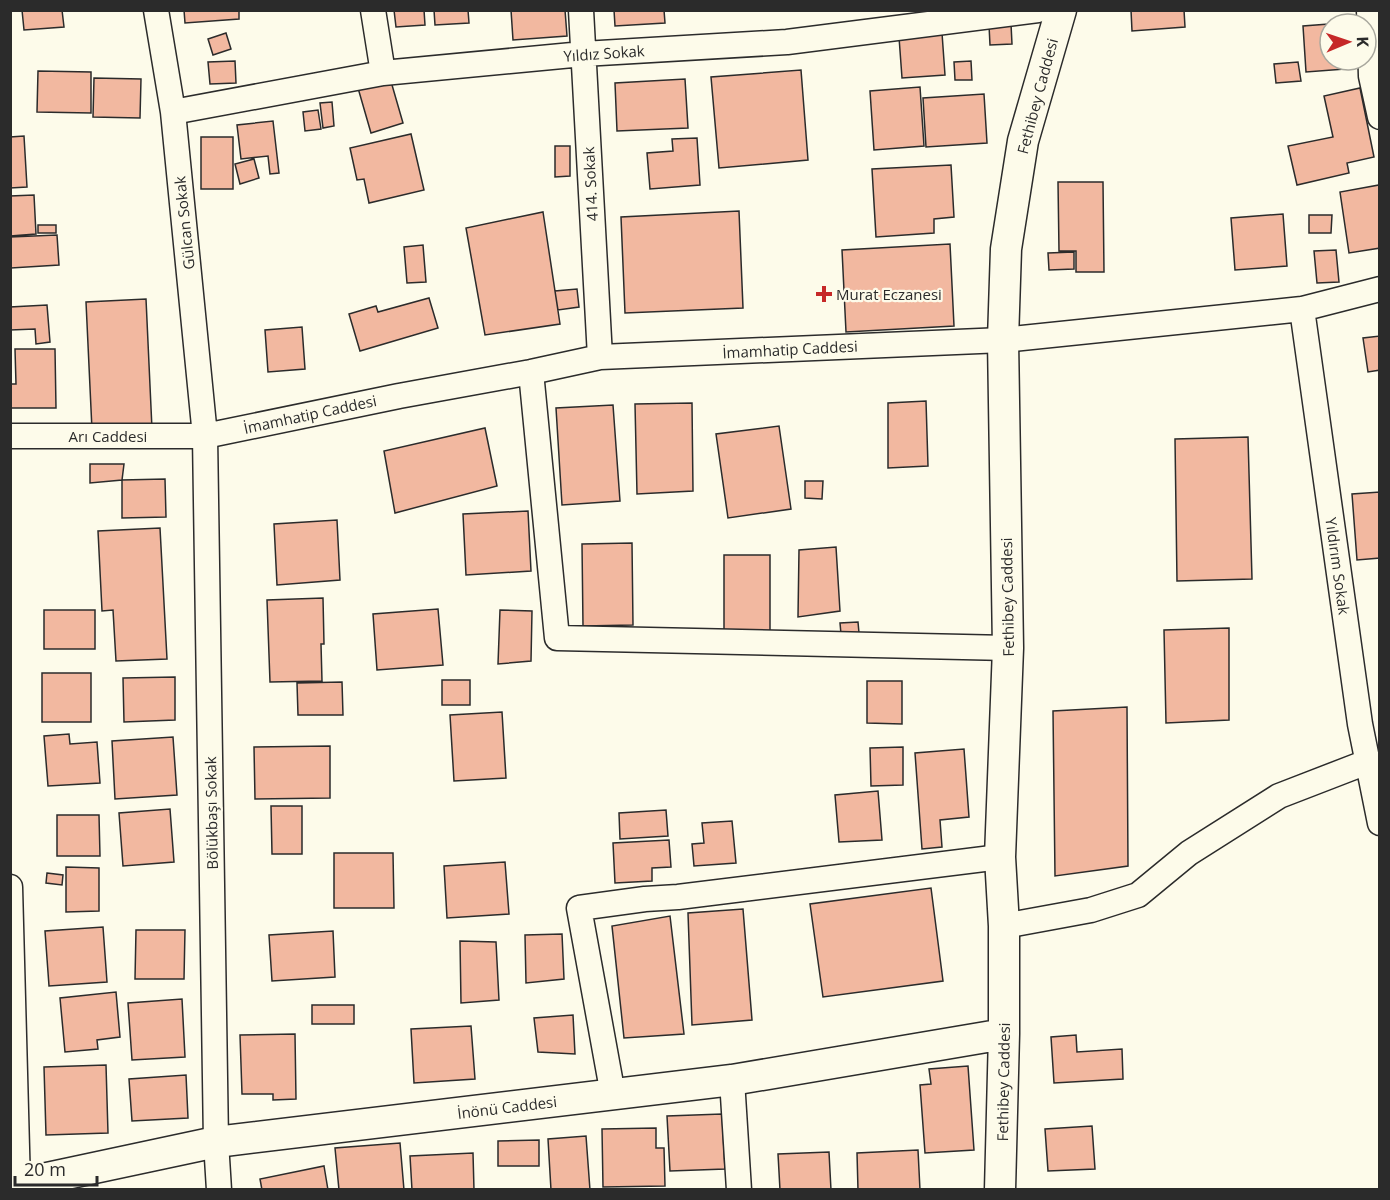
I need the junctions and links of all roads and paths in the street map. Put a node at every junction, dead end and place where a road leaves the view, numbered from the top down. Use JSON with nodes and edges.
{"nodes":[{"id":1,"x":156,"y":10,"type":"edge"},
{"id":2,"x":373,"y":10,"type":"edge"},
{"id":3,"x":581,"y":10,"type":"edge"},
{"id":4,"x":1038,"y":10,"type":"edge"},
{"id":5,"x":1061,"y":10,"type":"edge"},
{"id":6,"x":1369,"y":10,"type":"edge"},
{"id":7,"x":583,"y":54,"type":"junction"},
{"id":8,"x":383,"y":73,"type":"junction"},
{"id":9,"x":173,"y":112,"type":"junction"},
{"id":10,"x":1380,"y":117,"type":"edge"},
{"id":11,"x":1380,"y":289,"type":"edge"},
{"id":12,"x":1302,"y":309,"type":"junction"},
{"id":13,"x":1003,"y":340,"type":"junction"},
{"id":14,"x":600,"y":357,"type":"junction"},
{"id":15,"x":531,"y":372,"type":"junction"},
{"id":16,"x":10,"y":436,"type":"edge"},
{"id":17,"x":205,"y":436,"type":"junction"},
{"id":18,"x":1008,"y":648,"type":"junction"},
{"id":19,"x":1367,"y":762,"type":"junction"},
{"id":20,"x":1378,"y":810,"type":"edge"},
{"id":21,"x":1000,"y":857,"type":"junction"},
{"id":22,"x":10,"y":887,"type":"edge"},
{"id":23,"x":1004,"y":926,"type":"junction"},
{"id":24,"x":1005,"y":1034,"type":"junction"},
{"id":25,"x":732,"y":1080,"type":"junction"},
{"id":26,"x":613,"y":1095,"type":"junction"},
{"id":27,"x":216,"y":1142,"type":"junction"},
{"id":28,"x":14,"y":1186,"type":"edge"},
{"id":29,"x":219,"y":1190,"type":"edge"},
{"id":30,"x":739,"y":1190,"type":"edge"},
{"id":31,"x":1000,"y":1190,"type":"edge"}],
"edges":[{"from":1,"to":9,"type":"street","name":"Gülcan Sokak"},
{"from":2,"to":8,"type":"street"},
{"from":3,"to":7,"type":"street","name":"414. Sokak"},
{"from":4,"to":7,"type":"street","name":"Yıldız Sokak"},
{"from":5,"to":13,"type":"street","name":"Fethibey Caddesi"},
{"from":6,"to":10,"type":"street"},
{"from":7,"to":8,"type":"street","name":"Yıldız Sokak"},
{"from":7,"to":14,"type":"street","name":"414. Sokak"},
{"from":8,"to":9,"type":"street","name":"Yıldız Sokak"},
{"from":9,"to":17,"type":"street","name":"Gülcan Sokak"},
{"from":11,"to":12,"type":"street","name":"İmamhatip Caddesi"},
{"from":12,"to":13,"type":"street","name":"İmamhatip Caddesi"},
{"from":12,"to":19,"type":"street","name":"Yıldırım Sokak"},
{"from":13,"to":14,"type":"street","name":"İmamhatip Caddesi"},
{"from":13,"to":18,"type":"street","name":"Fethibey Caddesi"},
{"from":14,"to":15,"type":"street","name":"İmamhatip Caddesi"},
{"from":15,"to":17,"type":"street","name":"İmamhatip Caddesi"},
{"from":15,"to":18,"type":"street"},
{"from":16,"to":17,"type":"street","name":"Arı Caddesi"},
{"from":17,"to":27,"type":"street","name":"Bölükbaşı Sokak"},
{"from":18,"to":21,"type":"street","name":"Fethibey Caddesi"},
{"from":19,"to":20,"type":"street","name":"Yıldırım Sokak"},
{"from":19,"to":23,"type":"street"},
{"from":21,"to":23,"type":"street","name":"Fethibey Caddesi"},
{"from":21,"to":26,"type":"street"},
{"from":22,"to":28,"type":"street"},
{"from":23,"to":24,"type":"street","name":"Fethibey Caddesi"},
{"from":24,"to":25,"type":"street","name":"İnönü Caddesi"},
{"from":24,"to":31,"type":"street","name":"Fethibey Caddesi"},
{"from":25,"to":26,"type":"street","name":"İnönü Caddesi"},
{"from":25,"to":30,"type":"street"},
{"from":26,"to":27,"type":"street","name":"İnönü Caddesi"},
{"from":27,"to":28,"type":"street","name":"İnönü Caddesi"},
{"from":27,"to":29,"type":"street","name":"Bölükbaşı Sokak"}]}
